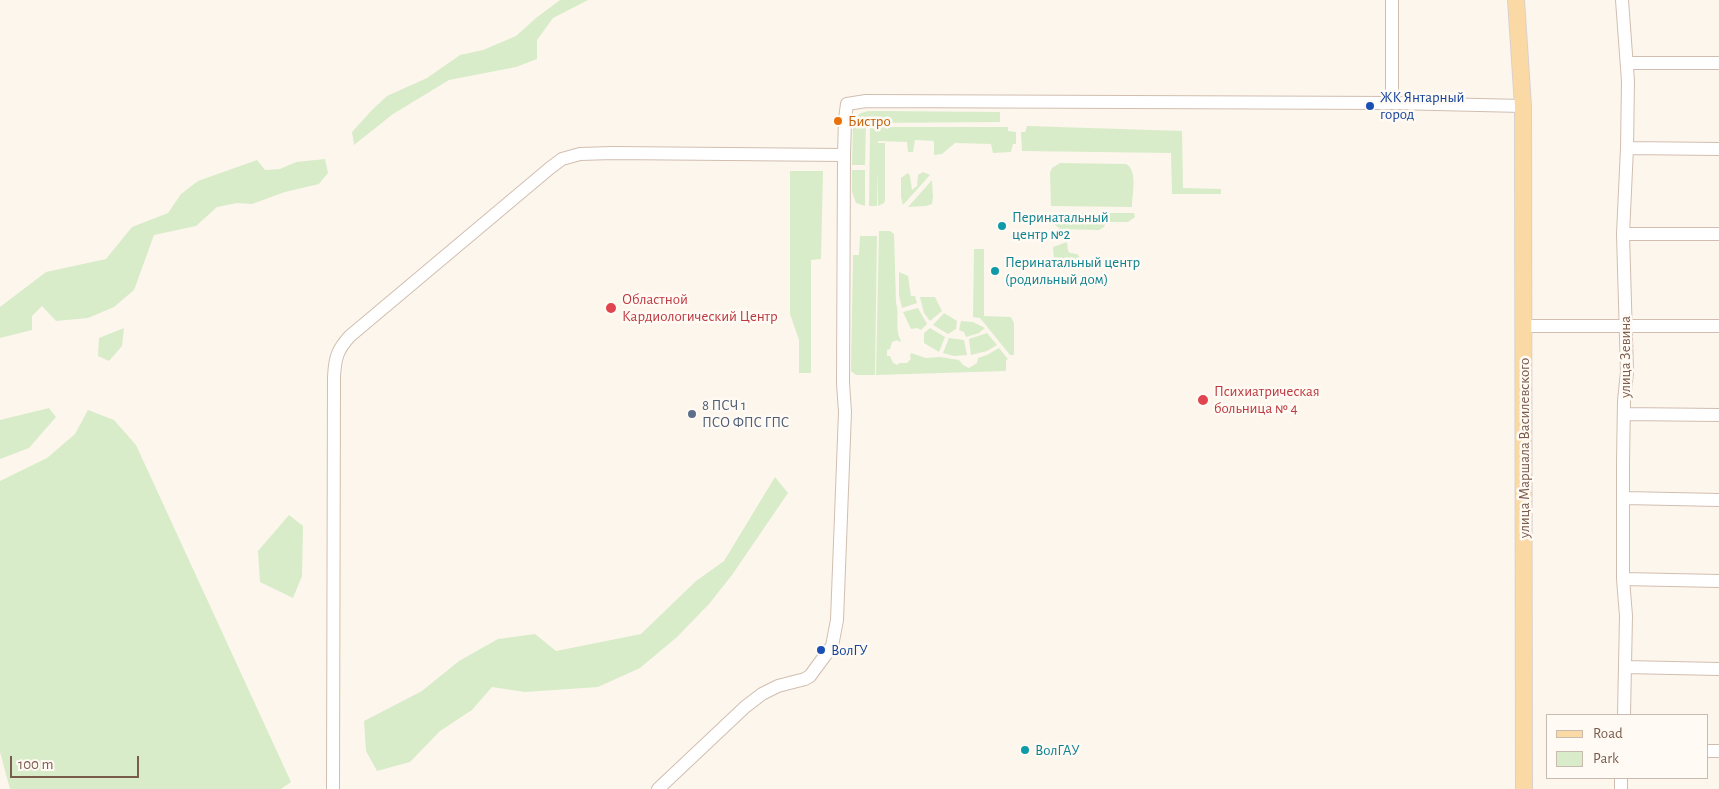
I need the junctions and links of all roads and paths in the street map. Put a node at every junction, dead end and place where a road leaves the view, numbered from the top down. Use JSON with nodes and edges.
{"nodes":[{"id":1,"x":1392,"y":0,"type":"edge"},
{"id":2,"x":1516,"y":0,"type":"edge"},
{"id":3,"x":1622,"y":0,"type":"edge"},
{"id":4,"x":1719,"y":62,"type":"edge"},
{"id":5,"x":1628,"y":63,"type":"junction"},
{"id":6,"x":1392,"y":103,"type":"junction"},
{"id":7,"x":1523,"y":106,"type":"junction"},
{"id":8,"x":1627,"y":148,"type":"junction"},
{"id":9,"x":1719,"y":149,"type":"edge"},
{"id":10,"x":844,"y":155,"type":"junction"},
{"id":11,"x":1623,"y":234,"type":"junction"},
{"id":12,"x":1719,"y":234,"type":"edge"},
{"id":13,"x":1524,"y":326,"type":"junction"},
{"id":14,"x":1626,"y":326,"type":"junction"},
{"id":15,"x":1719,"y":326,"type":"edge"},
{"id":16,"x":1625,"y":414,"type":"junction"},
{"id":17,"x":1719,"y":415,"type":"edge"},
{"id":18,"x":1624,"y":498,"type":"junction"},
{"id":19,"x":1719,"y":500,"type":"edge"},
{"id":20,"x":1623,"y":579,"type":"junction"},
{"id":21,"x":1719,"y":581,"type":"edge"},
{"id":22,"x":1625,"y":667,"type":"junction"},
{"id":23,"x":1719,"y":669,"type":"edge"},
{"id":24,"x":1624,"y":714,"type":"edge"},
{"id":25,"x":333,"y":789,"type":"edge"},
{"id":26,"x":658,"y":789,"type":"edge"},
{"id":27,"x":1524,"y":789,"type":"edge"}],
"edges":[{"from":1,"to":6,"type":"street"},
{"from":2,"to":7,"type":"main road","name":"улица Маршала Василевского"},
{"from":3,"to":5,"type":"street","name":"улица Зевина"},
{"from":4,"to":5,"type":"street"},
{"from":5,"to":8,"type":"street","name":"улица Зевина"},
{"from":6,"to":7,"type":"street"},
{"from":6,"to":10,"type":"street"},
{"from":7,"to":13,"type":"main road","name":"улица Маршала Василевского"},
{"from":8,"to":9,"type":"street"},
{"from":8,"to":11,"type":"street","name":"улица Зевина"},
{"from":10,"to":25,"type":"street"},
{"from":10,"to":26,"type":"street"},
{"from":11,"to":12,"type":"street"},
{"from":11,"to":14,"type":"street","name":"улица Зевина"},
{"from":13,"to":14,"type":"street"},
{"from":13,"to":27,"type":"main road","name":"улица Маршала Василевского"},
{"from":14,"to":15,"type":"street"},
{"from":14,"to":16,"type":"street","name":"улица Зевина"},
{"from":16,"to":17,"type":"street"},
{"from":16,"to":18,"type":"street","name":"улица Зевина"},
{"from":18,"to":19,"type":"street"},
{"from":18,"to":20,"type":"street","name":"улица Зевина"},
{"from":20,"to":21,"type":"street"},
{"from":20,"to":22,"type":"street","name":"улица Зевина"},
{"from":22,"to":23,"type":"street"},
{"from":22,"to":24,"type":"street","name":"улица Зевина"}]}
